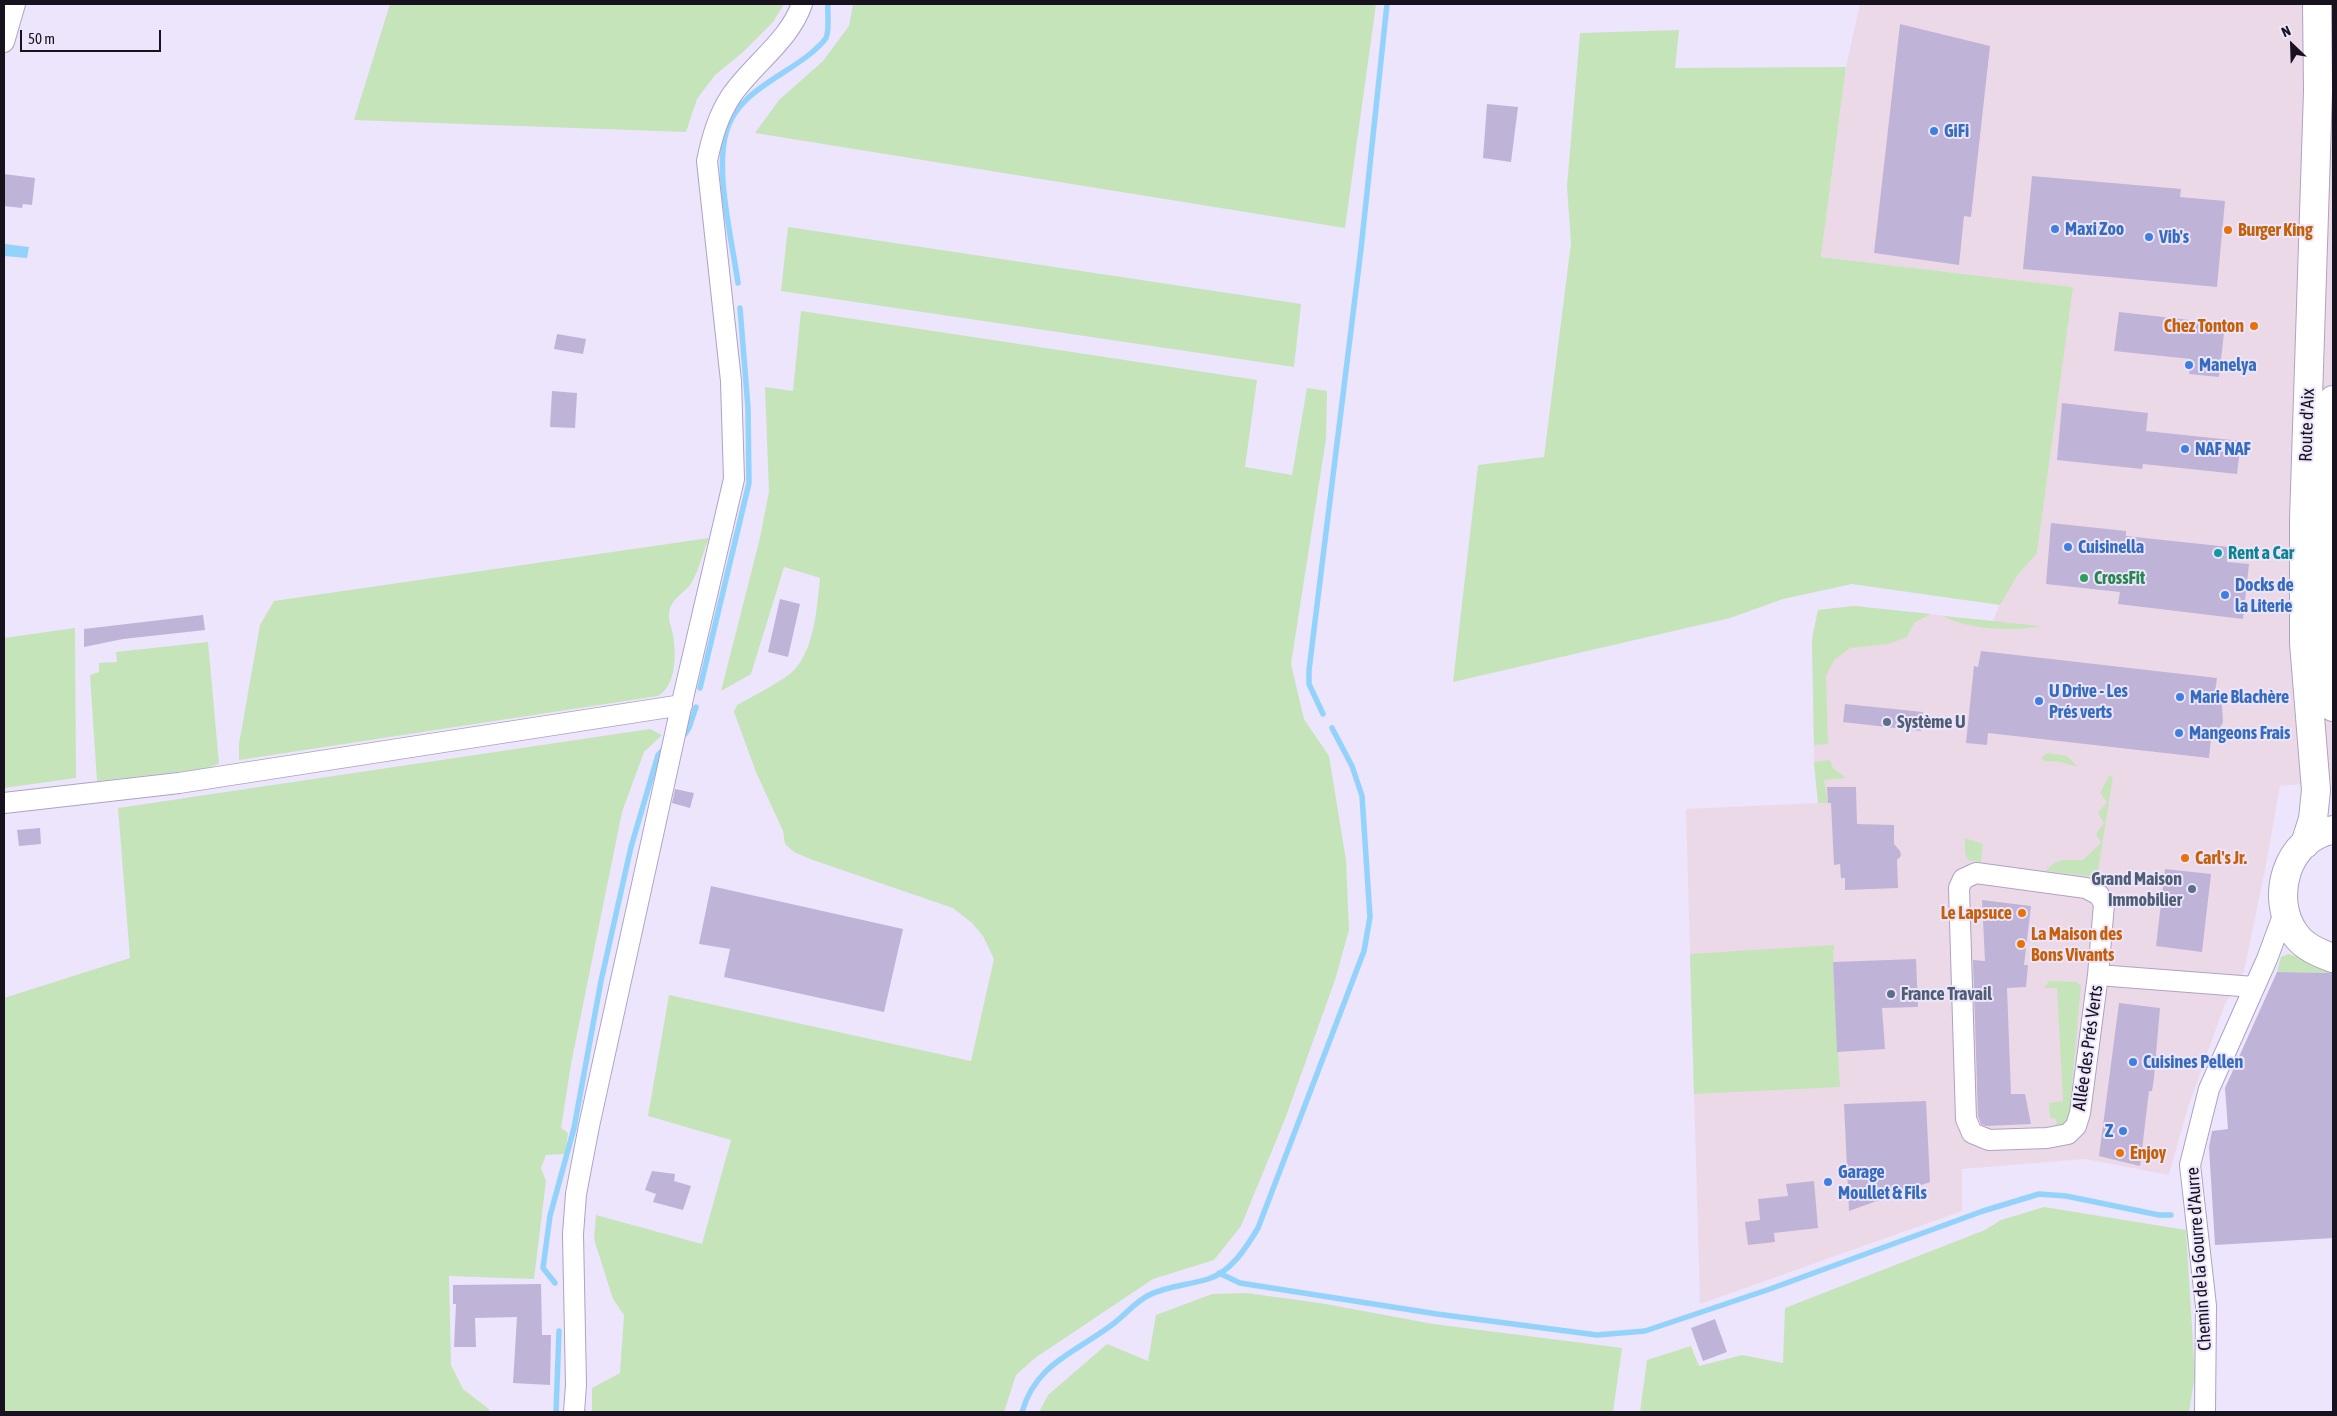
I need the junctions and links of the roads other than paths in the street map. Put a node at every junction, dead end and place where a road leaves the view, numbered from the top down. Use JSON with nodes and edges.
{"nodes":[{"id":1,"x":15,"y":4,"type":"edge"},
{"id":2,"x":802,"y":4,"type":"edge"},
{"id":3,"x":2317,"y":4,"type":"edge"},
{"id":4,"x":4,"y":42,"type":"edge"},
{"id":5,"x":2333,"y":400,"type":"edge"},
{"id":6,"x":2332,"y":464,"type":"edge"},
{"id":7,"x":682,"y":705,"type":"junction"},
{"id":8,"x":2333,"y":707,"type":"edge"},
{"id":9,"x":4,"y":803,"type":"edge"},
{"id":10,"x":2333,"y":830,"type":"edge"},
{"id":11,"x":2305,"y":844,"type":"junction"},
{"id":12,"x":2284,"y":913,"type":"junction"},
{"id":13,"x":2333,"y":958,"type":"edge"},
{"id":14,"x":2098,"y":975,"type":"junction"},
{"id":15,"x":2254,"y":987,"type":"junction"},
{"id":16,"x":574,"y":1412,"type":"edge"},
{"id":17,"x":2205,"y":1412,"type":"edge"}],
"edges":[{"from":1,"to":4,"type":"street"},
{"from":2,"to":7,"type":"street"},
{"from":3,"to":11,"type":"main road","name":"Route d'Aix"},
{"from":5,"to":6,"type":"main road","name":"Route d'Aix"},
{"from":6,"to":8,"type":"main road","name":"Route d'Aix"},
{"from":7,"to":9,"type":"street"},
{"from":7,"to":16,"type":"street"},
{"from":10,"to":11,"type":"main road"},
{"from":11,"to":12,"type":"main road"},
{"from":12,"to":13,"type":"main road"},
{"from":12,"to":15,"type":"street","name":"Chemin de la Gourre d'Aurre"},
{"from":14,"to":14,"type":"street","name":"Allée des Prés Verts"},
{"from":14,"to":15,"type":"street"},
{"from":15,"to":17,"type":"street","name":"Chemin de la Gourre d'Aurre"}]}
